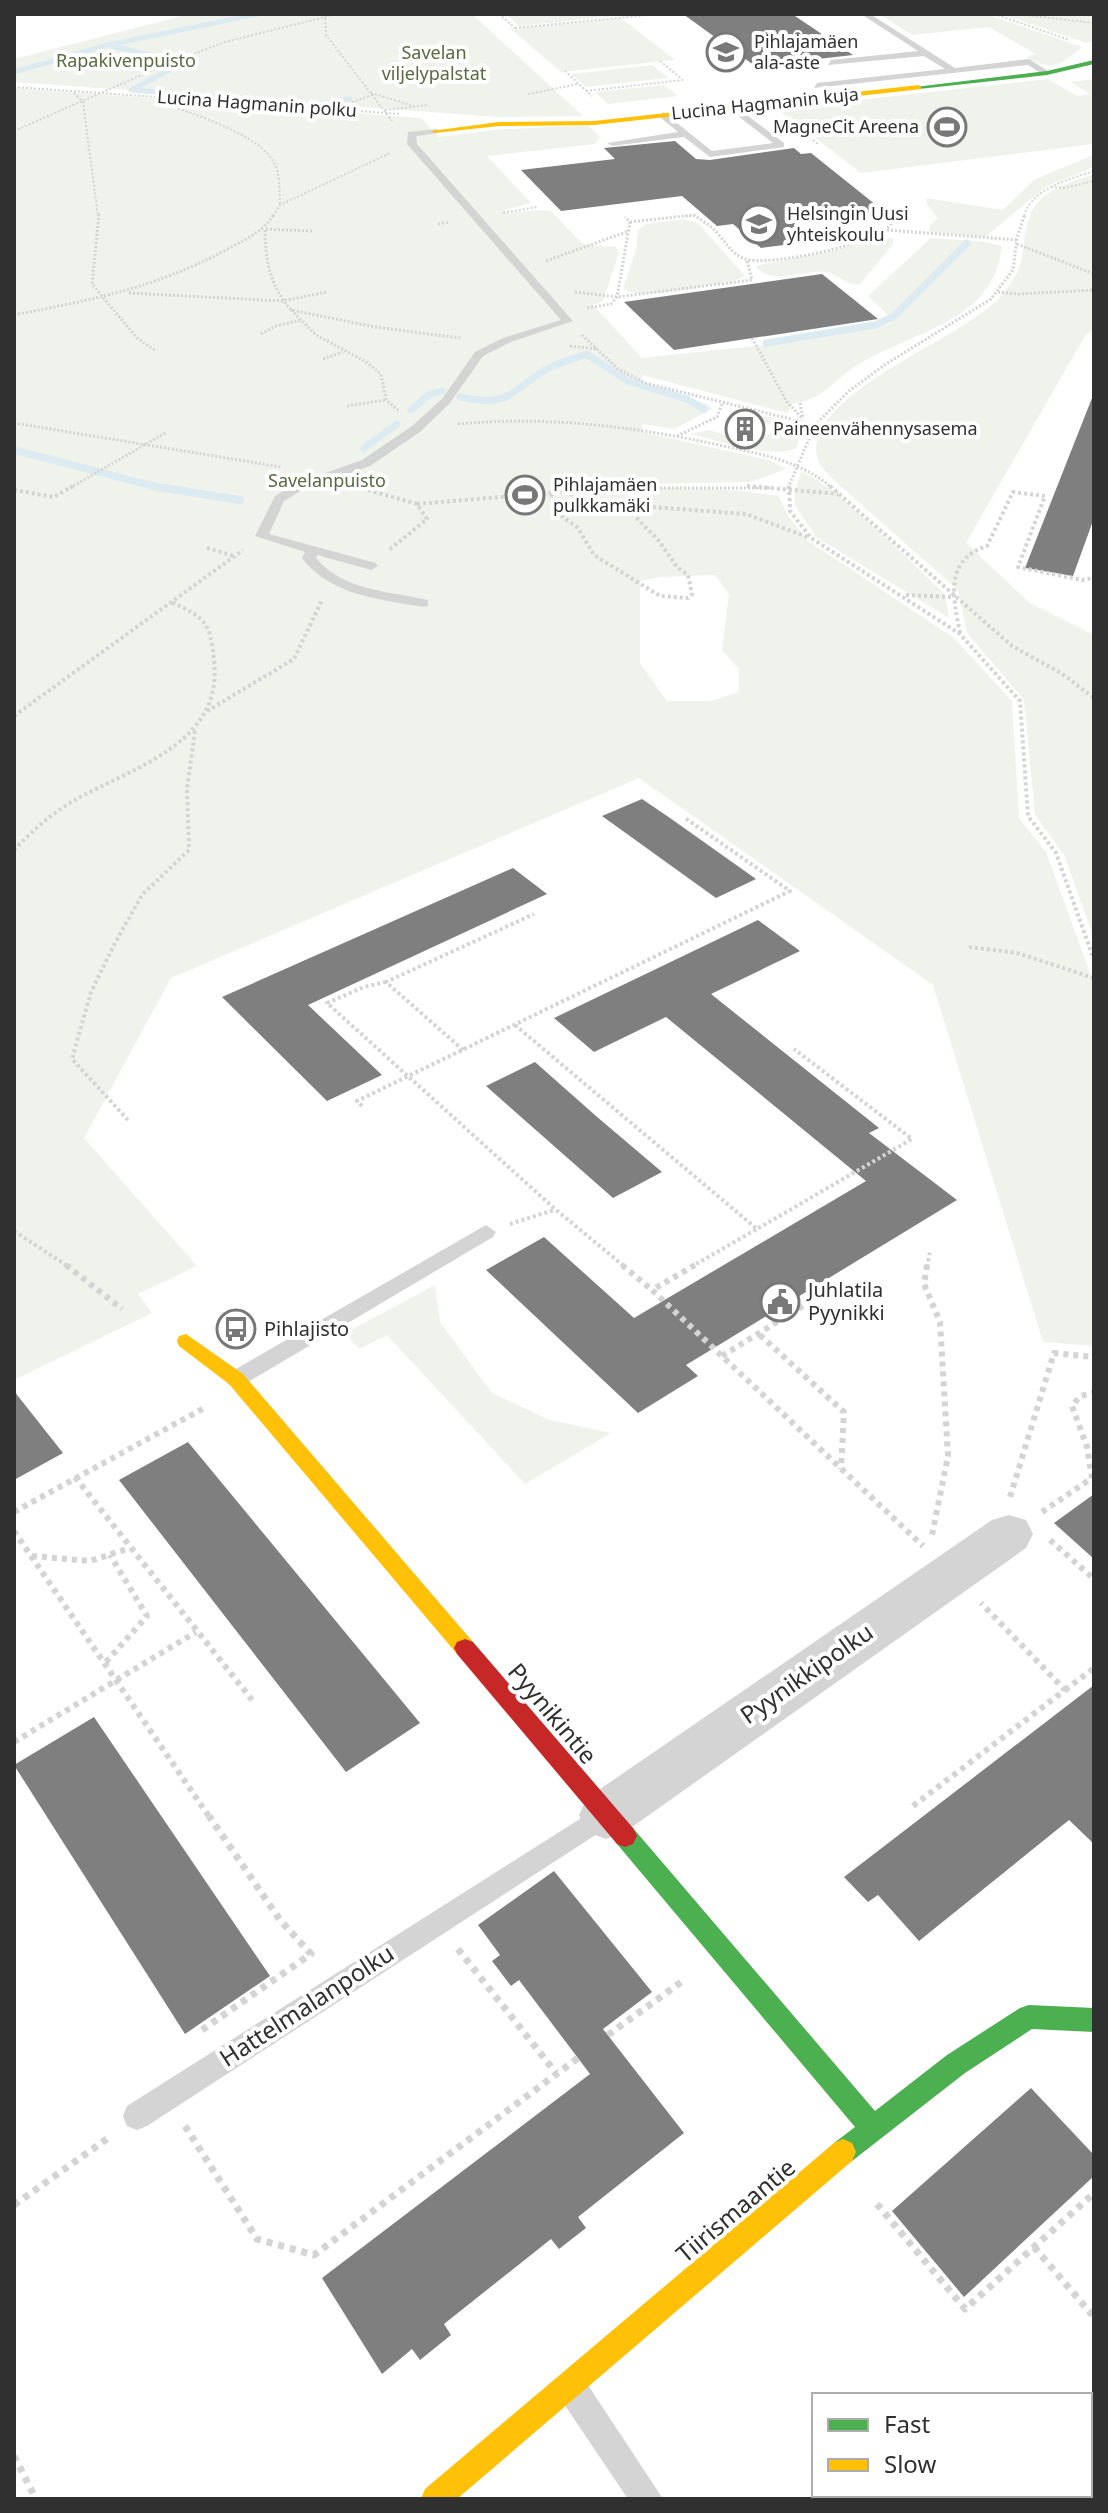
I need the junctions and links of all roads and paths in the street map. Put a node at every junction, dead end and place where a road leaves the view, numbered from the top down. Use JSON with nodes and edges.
{"nodes":[{"id":1,"x":337,"y":14,"type":"edge"},
{"id":2,"x":499,"y":14,"type":"edge"},
{"id":3,"x":647,"y":14,"type":"edge"},
{"id":4,"x":865,"y":14,"type":"edge"},
{"id":5,"x":994,"y":14,"type":"edge"},
{"id":6,"x":1016,"y":14,"type":"edge"},
{"id":7,"x":325,"y":18,"type":"junction"},
{"id":8,"x":1094,"y":23,"type":"edge"},
{"id":9,"x":1072,"y":40,"type":"dead end"},
{"id":10,"x":926,"y":53,"type":"junction"},
{"id":11,"x":660,"y":61,"type":"dead end"},
{"id":12,"x":1094,"y":62,"type":"edge"},
{"id":13,"x":831,"y":63,"type":"dead end"},
{"id":14,"x":565,"y":71,"type":"dead end"},
{"id":15,"x":954,"y":71,"type":"junction"},
{"id":16,"x":1047,"y":73,"type":"junction"},
{"id":17,"x":683,"y":80,"type":"junction"},
{"id":18,"x":817,"y":86,"type":"dead end"},
{"id":19,"x":14,"y":87,"type":"edge"},
{"id":20,"x":582,"y":87,"type":"dead end"},
{"id":21,"x":692,"y":88,"type":"dead end"},
{"id":22,"x":586,"y":91,"type":"dead end"},
{"id":23,"x":73,"y":92,"type":"junction"},
{"id":24,"x":100,"y":94,"type":"junction"},
{"id":25,"x":372,"y":94,"type":"junction"},
{"id":26,"x":153,"y":97,"type":"junction"},
{"id":27,"x":83,"y":102,"type":"junction"},
{"id":28,"x":732,"y":107,"type":"junction"},
{"id":29,"x":332,"y":110,"type":"junction"},
{"id":30,"x":387,"y":113,"type":"junction"},
{"id":31,"x":401,"y":114,"type":"dead end"},
{"id":32,"x":663,"y":115,"type":"junction"},
{"id":33,"x":432,"y":122,"type":"junction"},
{"id":34,"x":14,"y":131,"type":"edge"},
{"id":35,"x":687,"y":134,"type":"junction"},
{"id":36,"x":612,"y":143,"type":"dead end"},
{"id":37,"x":412,"y":144,"type":"junction"},
{"id":38,"x":1094,"y":171,"type":"edge"},
{"id":39,"x":1094,"y":181,"type":"edge"},
{"id":40,"x":1050,"y":187,"type":"junction"},
{"id":41,"x":280,"y":205,"type":"junction"},
{"id":42,"x":882,"y":211,"type":"dead end"},
{"id":43,"x":625,"y":217,"type":"dead end"},
{"id":44,"x":630,"y":222,"type":"junction"},
{"id":45,"x":265,"y":229,"type":"junction"},
{"id":46,"x":887,"y":230,"type":"junction"},
{"id":47,"x":312,"y":231,"type":"dead end"},
{"id":48,"x":629,"y":231,"type":"junction"},
{"id":49,"x":1016,"y":241,"type":"junction"},
{"id":50,"x":747,"y":260,"type":"junction"},
{"id":51,"x":522,"y":269,"type":"junction"},
{"id":52,"x":504,"y":272,"type":"dead end"},
{"id":53,"x":1094,"y":274,"type":"edge"},
{"id":54,"x":1094,"y":290,"type":"edge"},
{"id":55,"x":997,"y":291,"type":"junction"},
{"id":56,"x":327,"y":292,"type":"dead end"},
{"id":57,"x":124,"y":293,"type":"junction"},
{"id":58,"x":617,"y":297,"type":"junction"},
{"id":59,"x":101,"y":298,"type":"junction"},
{"id":60,"x":282,"y":301,"type":"junction"},
{"id":61,"x":611,"y":304,"type":"dead end"},
{"id":62,"x":291,"y":310,"type":"junction"},
{"id":63,"x":14,"y":315,"type":"edge"},
{"id":64,"x":301,"y":320,"type":"junction"},
{"id":65,"x":568,"y":321,"type":"junction"},
{"id":66,"x":261,"y":334,"type":"dead end"},
{"id":67,"x":752,"y":338,"type":"dead end"},
{"id":68,"x":507,"y":340,"type":"junction"},
{"id":69,"x":156,"y":351,"type":"dead end"},
{"id":70,"x":343,"y":352,"type":"junction"},
{"id":71,"x":323,"y":359,"type":"dead end"},
{"id":72,"x":386,"y":400,"type":"junction"},
{"id":73,"x":800,"y":403,"type":"dead end"},
{"id":74,"x":722,"y":404,"type":"junction"},
{"id":75,"x":347,"y":406,"type":"dead end"},
{"id":76,"x":802,"y":420,"type":"junction"},
{"id":77,"x":14,"y":423,"type":"edge"},
{"id":78,"x":815,"y":425,"type":"junction"},
{"id":79,"x":416,"y":429,"type":"junction"},
{"id":80,"x":167,"y":432,"type":"dead end"},
{"id":81,"x":677,"y":436,"type":"junction"},
{"id":82,"x":142,"y":444,"type":"junction"},
{"id":83,"x":799,"y":465,"type":"junction"},
{"id":84,"x":328,"y":479,"type":"junction"},
{"id":85,"x":788,"y":489,"type":"junction"},
{"id":86,"x":14,"y":490,"type":"edge"},
{"id":87,"x":562,"y":493,"type":"junction"},
{"id":88,"x":550,"y":494,"type":"junction"},
{"id":89,"x":839,"y":494,"type":"junction"},
{"id":90,"x":417,"y":504,"type":"junction"},
{"id":91,"x":624,"y":505,"type":"junction"},
{"id":92,"x":811,"y":538,"type":"junction"},
{"id":93,"x":207,"y":548,"type":"dead end"},
{"id":94,"x":311,"y":552,"type":"junction"},
{"id":95,"x":371,"y":566,"type":"joint"},
{"id":96,"x":333,"y":578,"type":"junction"},
{"id":97,"x":1094,"y":578,"type":"edge"},
{"id":98,"x":1082,"y":580,"type":"junction"},
{"id":99,"x":1073,"y":587,"type":"dead end"},
{"id":100,"x":903,"y":595,"type":"junction"},
{"id":101,"x":953,"y":597,"type":"junction"},
{"id":102,"x":171,"y":602,"type":"junction"},
{"id":103,"x":423,"y":603,"type":"dead end"},
{"id":104,"x":960,"y":634,"type":"junction"},
{"id":105,"x":1094,"y":698,"type":"edge"},
{"id":106,"x":14,"y":707,"type":"edge"},
{"id":107,"x":21,"y":710,"type":"junction"},
{"id":108,"x":206,"y":711,"type":"junction"},
{"id":109,"x":14,"y":716,"type":"edge"},
{"id":110,"x":195,"y":731,"type":"junction"},
{"id":111,"x":685,"y":818,"type":"dead end"},
{"id":112,"x":14,"y":850,"type":"edge"},
{"id":113,"x":534,"y":914,"type":"dead end"},
{"id":114,"x":969,"y":947,"type":"dead end"},
{"id":115,"x":1094,"y":960,"type":"edge"},
{"id":116,"x":1094,"y":978,"type":"edge"},
{"id":117,"x":386,"y":982,"type":"junction"},
{"id":118,"x":515,"y":1025,"type":"junction"},
{"id":119,"x":794,"y":1049,"type":"dead end"},
{"id":120,"x":463,"y":1050,"type":"junction"},
{"id":121,"x":408,"y":1076,"type":"junction"},
{"id":122,"x":362,"y":1106,"type":"dead end"},
{"id":123,"x":128,"y":1120,"type":"dead end"},
{"id":124,"x":555,"y":1209,"type":"junction"},
{"id":125,"x":757,"y":1229,"type":"junction"},
{"id":126,"x":14,"y":1231,"type":"edge"},
{"id":127,"x":486,"y":1232,"type":"joint"},
{"id":128,"x":930,"y":1251,"type":"dead end"},
{"id":129,"x":652,"y":1290,"type":"junction"},
{"id":130,"x":827,"y":1291,"type":"dead end"},
{"id":131,"x":122,"y":1309,"type":"dead end"},
{"id":132,"x":760,"y":1335,"type":"junction"},
{"id":133,"x":186,"y":1341,"type":"dead end"},
{"id":134,"x":1094,"y":1357,"type":"edge"},
{"id":135,"x":236,"y":1379,"type":"junction"},
{"id":136,"x":1094,"y":1393,"type":"edge"},
{"id":137,"x":185,"y":1418,"type":"dead end"},
{"id":138,"x":841,"y":1470,"type":"dead end"},
{"id":139,"x":75,"y":1477,"type":"junction"},
{"id":140,"x":14,"y":1512,"type":"edge"},
{"id":141,"x":1019,"y":1528,"type":"junction"},
{"id":142,"x":14,"y":1531,"type":"edge"},
{"id":143,"x":130,"y":1548,"type":"junction"},
{"id":144,"x":929,"y":1551,"type":"dead end"},
{"id":145,"x":110,"y":1555,"type":"junction"},
{"id":146,"x":32,"y":1556,"type":"junction"},
{"id":147,"x":1094,"y":1579,"type":"edge"},
{"id":148,"x":196,"y":1632,"type":"junction"},
{"id":149,"x":106,"y":1662,"type":"junction"},
{"id":150,"x":1094,"y":1668,"type":"edge"},
{"id":151,"x":119,"y":1680,"type":"junction"},
{"id":152,"x":1065,"y":1690,"type":"dead end"},
{"id":153,"x":252,"y":1700,"type":"dead end"},
{"id":154,"x":14,"y":1742,"type":"edge"},
{"id":155,"x":606,"y":1815,"type":"junction"},
{"id":156,"x":436,"y":1922,"type":"junction"},
{"id":157,"x":688,"y":1977,"type":"dead end"},
{"id":158,"x":1094,"y":2020,"type":"edge"},
{"id":159,"x":608,"y":2035,"type":"dead end"},
{"id":160,"x":188,"y":2039,"type":"dead end"},
{"id":161,"x":578,"y":2058,"type":"dead end"},
{"id":162,"x":556,"y":2073,"type":"junction"},
{"id":163,"x":166,"y":2097,"type":"junction"},
{"id":164,"x":137,"y":2116,"type":"joint"},
{"id":165,"x":872,"y":2127,"type":"junction"},
{"id":166,"x":1092,"y":2195,"type":"dead end"},
{"id":167,"x":877,"y":2204,"type":"dead end"},
{"id":168,"x":14,"y":2205,"type":"edge"},
{"id":169,"x":1034,"y":2247,"type":"junction"},
{"id":170,"x":1094,"y":2317,"type":"edge"},
{"id":171,"x":569,"y":2384,"type":"junction"},
{"id":172,"x":14,"y":2456,"type":"edge"},
{"id":173,"x":36,"y":2499,"type":"edge"},
{"id":174,"x":435,"y":2499,"type":"edge"},
{"id":175,"x":647,"y":2499,"type":"edge"}],
"edges":[{"from":1,"to":7,"type":"path"},
{"from":2,"to":3,"type":"path"},
{"from":4,"to":10,"type":"lane"},
{"from":5,"to":9,"type":"path"},
{"from":6,"to":8,"type":"path"},
{"from":7,"to":24,"type":"path"},
{"from":7,"to":25,"type":"path"},
{"from":10,"to":13,"type":"lane"},
{"from":10,"to":15,"type":"lane"},
{"from":11,"to":17,"type":"path"},
{"from":12,"to":16,"type":"street","name":"Lucina Hagmanin kuja"},
{"from":14,"to":20,"type":"path"},
{"from":15,"to":16,"type":"lane"},
{"from":15,"to":18,"type":"lane"},
{"from":16,"to":28,"type":"street","name":"Lucina Hagmanin kuja"},
{"from":17,"to":21,"type":"path"},
{"from":17,"to":22,"type":"path"},
{"from":19,"to":23,"type":"path","name":"Lucina Hagmanin polku"},
{"from":23,"to":24,"type":"path","name":"Lucina Hagmanin polku"},
{"from":23,"to":27,"type":"path"},
{"from":24,"to":26,"type":"path","name":"Lucina Hagmanin polku"},
{"from":24,"to":27,"type":"path"},
{"from":25,"to":29,"type":"path"},
{"from":25,"to":30,"type":"path"},
{"from":25,"to":33,"type":"path"},
{"from":26,"to":29,"type":"path","name":"Lucina Hagmanin polku"},
{"from":26,"to":41,"type":"path"},
{"from":27,"to":34,"type":"path"},
{"from":27,"to":59,"type":"path"},
{"from":28,"to":32,"type":"street","name":"Lucina Hagmanin kuja"},
{"from":28,"to":35,"type":"lane"},
{"from":29,"to":30,"type":"path","name":"Lucina Hagmanin polku"},
{"from":30,"to":31,"type":"path","name":"Lucina Hagmanin polku"},
{"from":32,"to":33,"type":"street","name":"Lucina Hagmanin kuja"},
{"from":32,"to":35,"type":"lane"},
{"from":33,"to":37,"type":"lane"},
{"from":35,"to":36,"type":"lane"},
{"from":37,"to":41,"type":"path"},
{"from":37,"to":51,"type":"lane"},
{"from":38,"to":40,"type":"path"},
{"from":39,"to":40,"type":"path"},
{"from":40,"to":49,"type":"path"},
{"from":41,"to":45,"type":"path"},
{"from":42,"to":46,"type":"path"},
{"from":43,"to":44,"type":"path"},
{"from":44,"to":48,"type":"path"},
{"from":44,"to":50,"type":"path"},
{"from":45,"to":47,"type":"path"},
{"from":45,"to":57,"type":"path"},
{"from":45,"to":60,"type":"path"},
{"from":46,"to":49,"type":"path"},
{"from":46,"to":50,"type":"path"},
{"from":48,"to":51,"type":"path"},
{"from":48,"to":58,"type":"path"},
{"from":49,"to":53,"type":"path"},
{"from":49,"to":55,"type":"path"},
{"from":50,"to":58,"type":"path"},
{"from":51,"to":52,"type":"lane"},
{"from":51,"to":65,"type":"lane"},
{"from":54,"to":55,"type":"path"},
{"from":55,"to":78,"type":"path"},
{"from":56,"to":60,"type":"path"},
{"from":57,"to":59,"type":"path"},
{"from":57,"to":60,"type":"path"},
{"from":58,"to":61,"type":"path"},
{"from":59,"to":63,"type":"path"},
{"from":59,"to":69,"type":"path"},
{"from":60,"to":62,"type":"path"},
{"from":62,"to":64,"type":"path"},
{"from":62,"to":68,"type":"path"},
{"from":64,"to":66,"type":"path"},
{"from":64,"to":70,"type":"path"},
{"from":65,"to":68,"type":"lane"},
{"from":65,"to":74,"type":"path"},
{"from":67,"to":76,"type":"path"},
{"from":68,"to":79,"type":"lane"},
{"from":70,"to":71,"type":"path"},
{"from":70,"to":72,"type":"path"},
{"from":72,"to":75,"type":"path"},
{"from":72,"to":79,"type":"path"},
{"from":73,"to":76,"type":"path"},
{"from":74,"to":76,"type":"path"},
{"from":74,"to":81,"type":"path"},
{"from":76,"to":78,"type":"path"},
{"from":77,"to":82,"type":"path"},
{"from":78,"to":83,"type":"path"},
{"from":79,"to":81,"type":"path"},
{"from":79,"to":84,"type":"lane"},
{"from":80,"to":82,"type":"path"},
{"from":81,"to":83,"type":"path"},
{"from":82,"to":84,"type":"path"},
{"from":82,"to":86,"type":"path"},
{"from":83,"to":85,"type":"path"},
{"from":83,"to":89,"type":"path"},
{"from":84,"to":90,"type":"path"},
{"from":84,"to":94,"type":"lane"},
{"from":85,"to":87,"type":"path"},
{"from":85,"to":89,"type":"path"},
{"from":85,"to":92,"type":"path"},
{"from":87,"to":88,"type":"path"},
{"from":87,"to":91,"type":"path"},
{"from":88,"to":90,"type":"path"},
{"from":88,"to":91,"type":"path"},
{"from":89,"to":101,"type":"path"},
{"from":90,"to":95,"type":"path"},
{"from":91,"to":92,"type":"path"},
{"from":92,"to":100,"type":"path"},
{"from":93,"to":102,"type":"path"},
{"from":94,"to":95,"type":"lane"},
{"from":94,"to":96,"type":"lane"},
{"from":96,"to":103,"type":"lane"},
{"from":96,"to":108,"type":"path"},
{"from":97,"to":98,"type":"path"},
{"from":98,"to":99,"type":"path"},
{"from":98,"to":101,"type":"path"},
{"from":100,"to":101,"type":"path"},
{"from":100,"to":104,"type":"path"},
{"from":101,"to":104,"type":"path"},
{"from":101,"to":105,"type":"path"},
{"from":102,"to":107,"type":"path"},
{"from":102,"to":108,"type":"path"},
{"from":104,"to":115,"type":"path"},
{"from":106,"to":107,"type":"path"},
{"from":107,"to":109,"type":"path"},
{"from":108,"to":110,"type":"path"},
{"from":110,"to":112,"type":"path"},
{"from":110,"to":123,"type":"path"},
{"from":111,"to":118,"type":"path"},
{"from":113,"to":117,"type":"path"},
{"from":114,"to":116,"type":"path"},
{"from":117,"to":120,"type":"path"},
{"from":117,"to":121,"type":"path"},
{"from":118,"to":120,"type":"path"},
{"from":118,"to":125,"type":"path"},
{"from":119,"to":125,"type":"path"},
{"from":120,"to":121,"type":"path"},
{"from":121,"to":122,"type":"path"},
{"from":121,"to":124,"type":"path"},
{"from":124,"to":127,"type":"path"},
{"from":124,"to":129,"type":"path"},
{"from":125,"to":129,"type":"path"},
{"from":126,"to":131,"type":"path"},
{"from":127,"to":135,"type":"lane"},
{"from":128,"to":144,"type":"path"},
{"from":129,"to":132,"type":"path"},
{"from":130,"to":132,"type":"path"},
{"from":132,"to":138,"type":"path"},
{"from":133,"to":135,"type":"street","name":"Pyynikintie"},
{"from":134,"to":141,"type":"path"},
{"from":135,"to":155,"type":"street","name":"Pyynikintie"},
{"from":136,"to":141,"type":"path"},
{"from":137,"to":139,"type":"path"},
{"from":139,"to":140,"type":"path"},
{"from":139,"to":143,"type":"path"},
{"from":141,"to":147,"type":"path"},
{"from":141,"to":155,"type":"street","name":"Pyynikkipolku"},
{"from":142,"to":146,"type":"path"},
{"from":143,"to":145,"type":"path"},
{"from":143,"to":148,"type":"path"},
{"from":145,"to":146,"type":"path"},
{"from":145,"to":149,"type":"path"},
{"from":146,"to":149,"type":"path"},
{"from":148,"to":151,"type":"path"},
{"from":148,"to":153,"type":"path"},
{"from":149,"to":151,"type":"path"},
{"from":150,"to":152,"type":"path"},
{"from":151,"to":154,"type":"path"},
{"from":151,"to":160,"type":"path"},
{"from":155,"to":156,"type":"lane","name":"Hattelmalanpolku"},
{"from":155,"to":165,"type":"street","name":"Pyynikintie"},
{"from":156,"to":162,"type":"path"},
{"from":156,"to":163,"type":"lane","name":"Hattelmalanpolku"},
{"from":157,"to":159,"type":"path"},
{"from":158,"to":165,"type":"street","name":"Tiirismaantie"},
{"from":161,"to":162,"type":"path"},
{"from":162,"to":163,"type":"path"},
{"from":163,"to":164,"type":"lane","name":"Hattelmalanpolku"},
{"from":164,"to":168,"type":"path"},
{"from":165,"to":171,"type":"street","name":"Tiirismaantie"},
{"from":166,"to":169,"type":"path"},
{"from":167,"to":169,"type":"path"},
{"from":169,"to":170,"type":"path"},
{"from":171,"to":174,"type":"street","name":"Tiirismaantie"},
{"from":171,"to":175,"type":"lane"},
{"from":172,"to":173,"type":"path"}]}
